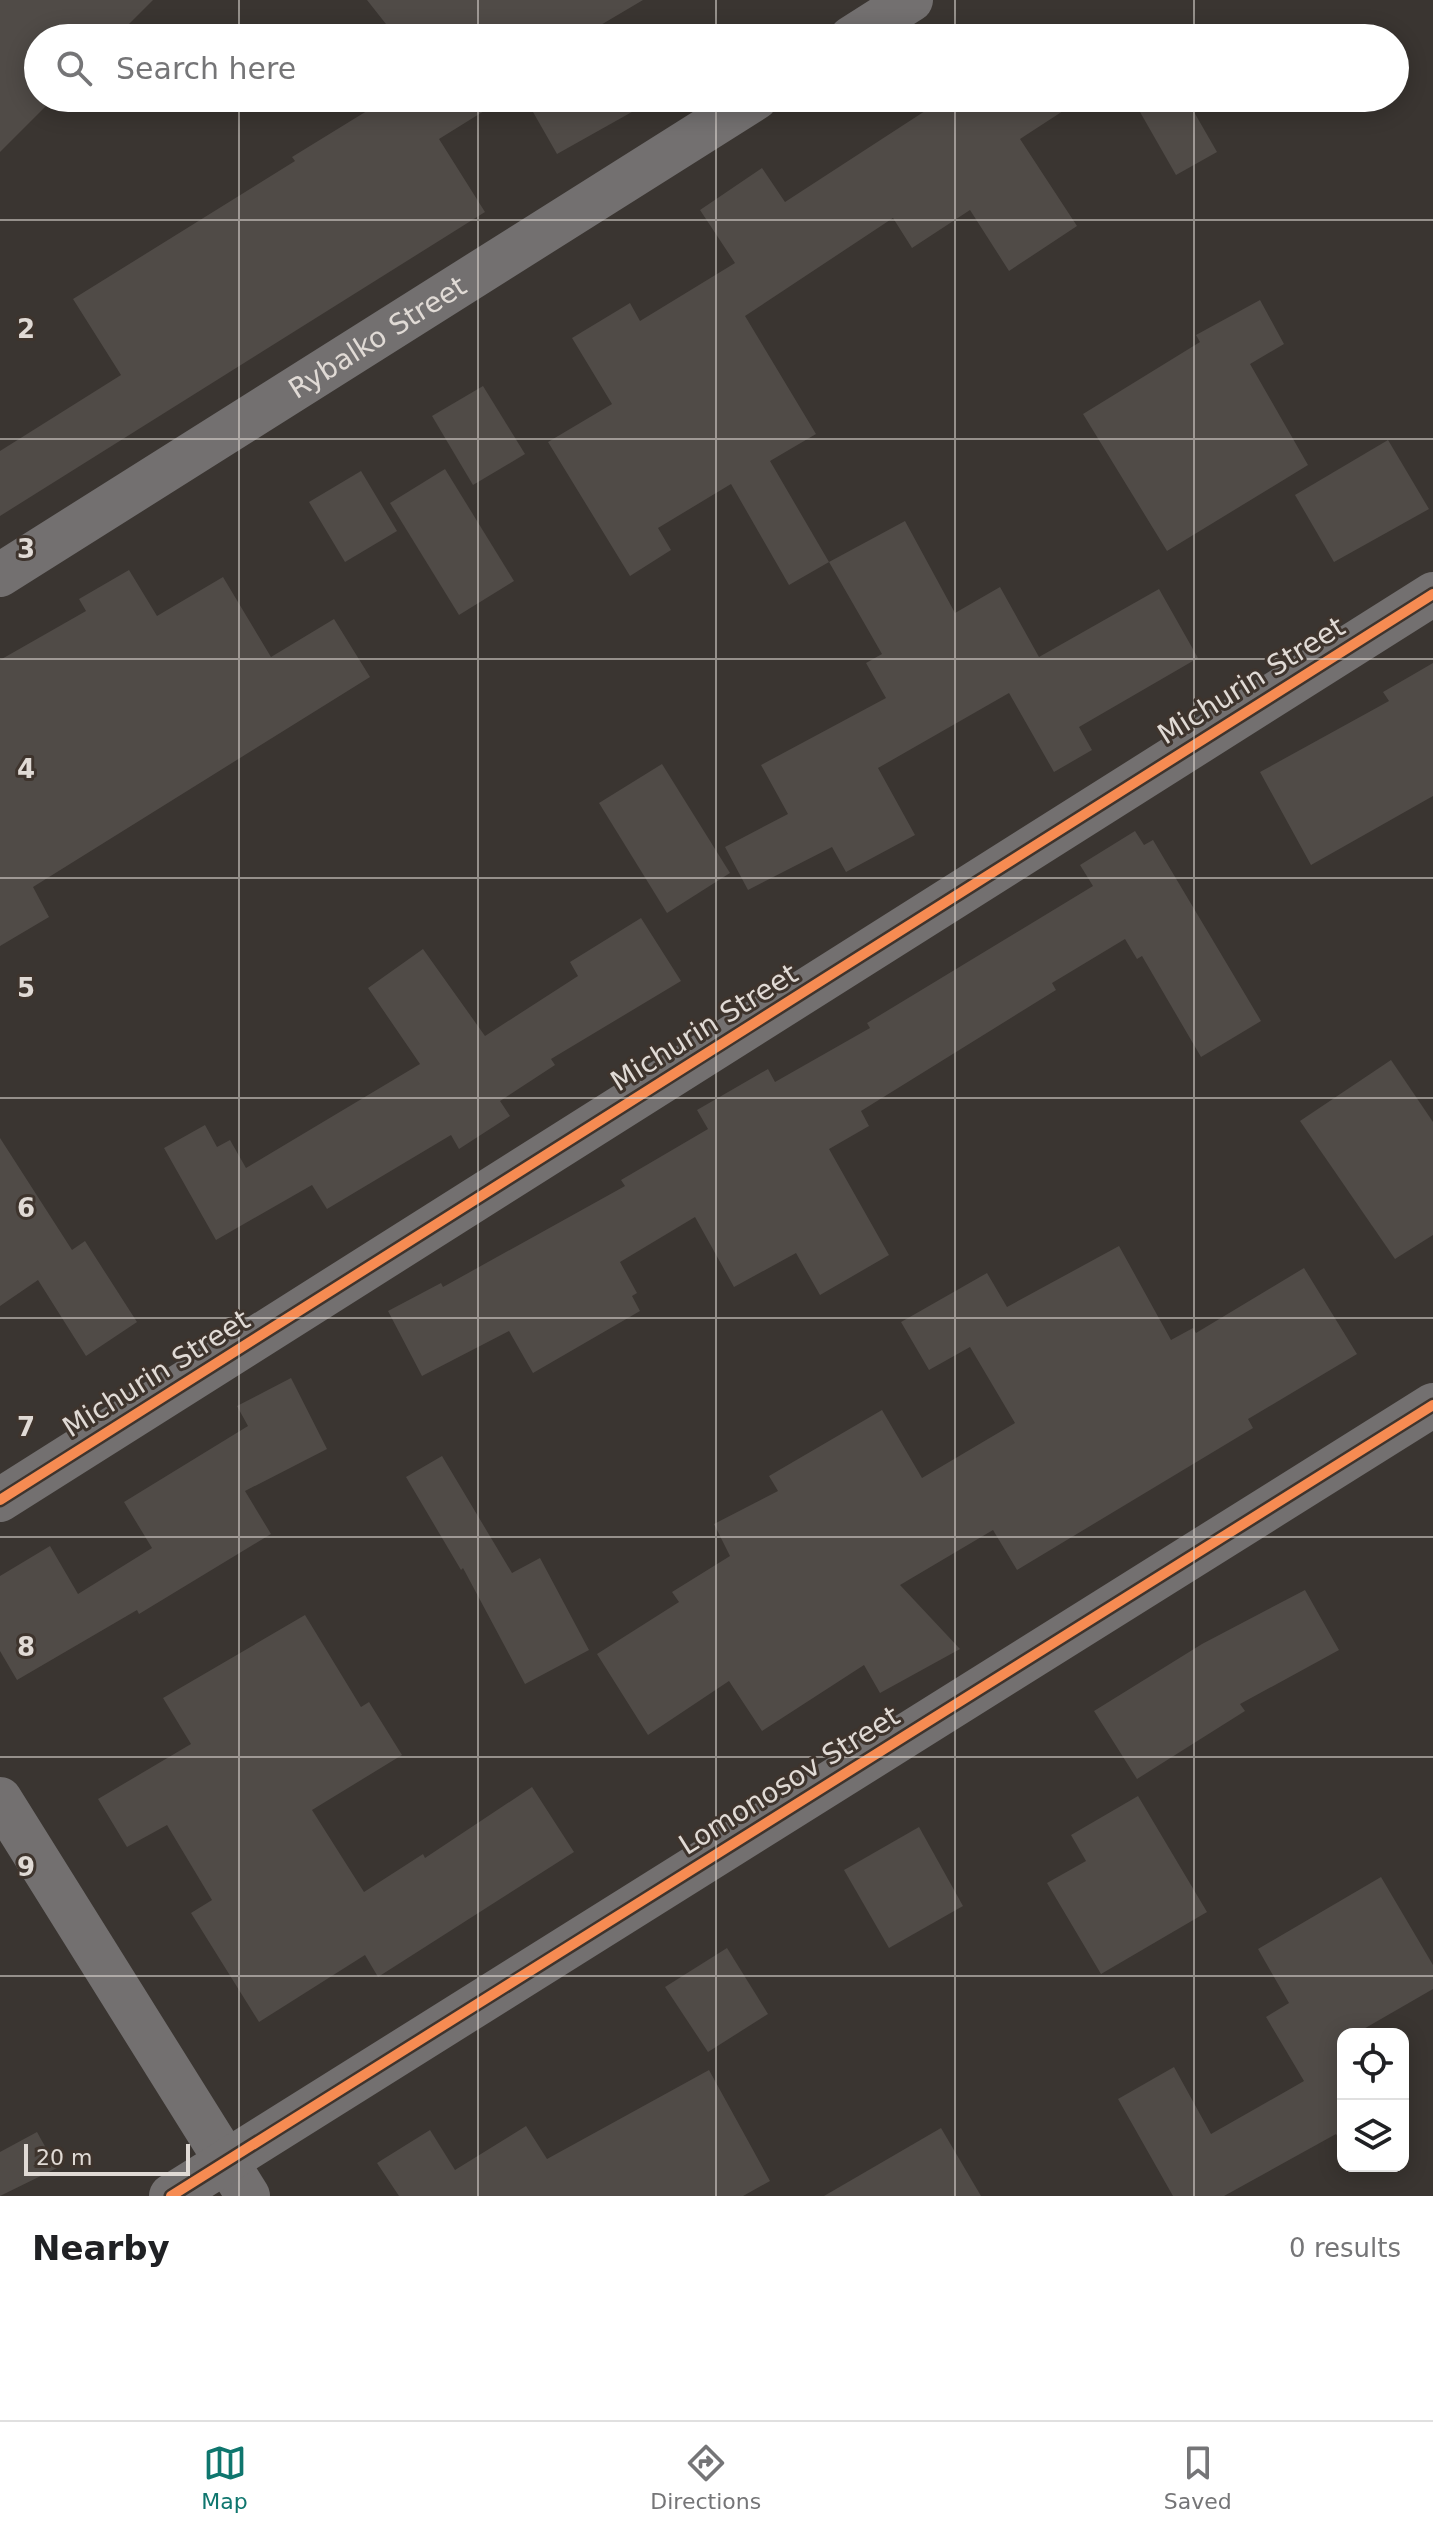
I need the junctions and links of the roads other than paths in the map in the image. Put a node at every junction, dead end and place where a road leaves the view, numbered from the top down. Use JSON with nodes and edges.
{"nodes":[{"id":1,"x":911,"y":0,"type":"edge"},
{"id":2,"x":873,"y":24,"type":"edge"},
{"id":3,"x":734,"y":112,"type":"edge"},
{"id":4,"x":0,"y":575,"type":"edge"},
{"id":5,"x":1433,"y":594,"type":"edge"},
{"id":6,"x":1433,"y":1405,"type":"edge"},
{"id":7,"x":0,"y":1500,"type":"edge"},
{"id":8,"x":0,"y":1799,"type":"edge"},
{"id":9,"x":237,"y":2179,"type":"edge"},
{"id":10,"x":171,"y":2196,"type":"edge"}],
"edges":[{"from":1,"to":2,"type":"street"},
{"from":3,"to":4,"type":"street","name":"Rybalko Street"},
{"from":5,"to":7,"type":"street","name":"Michurin Street"},
{"from":6,"to":9,"type":"street","name":"Lomonosov Street"},
{"from":8,"to":9,"type":"street"},
{"from":9,"to":10,"type":"street","name":"Lomonosov Street"}]}
